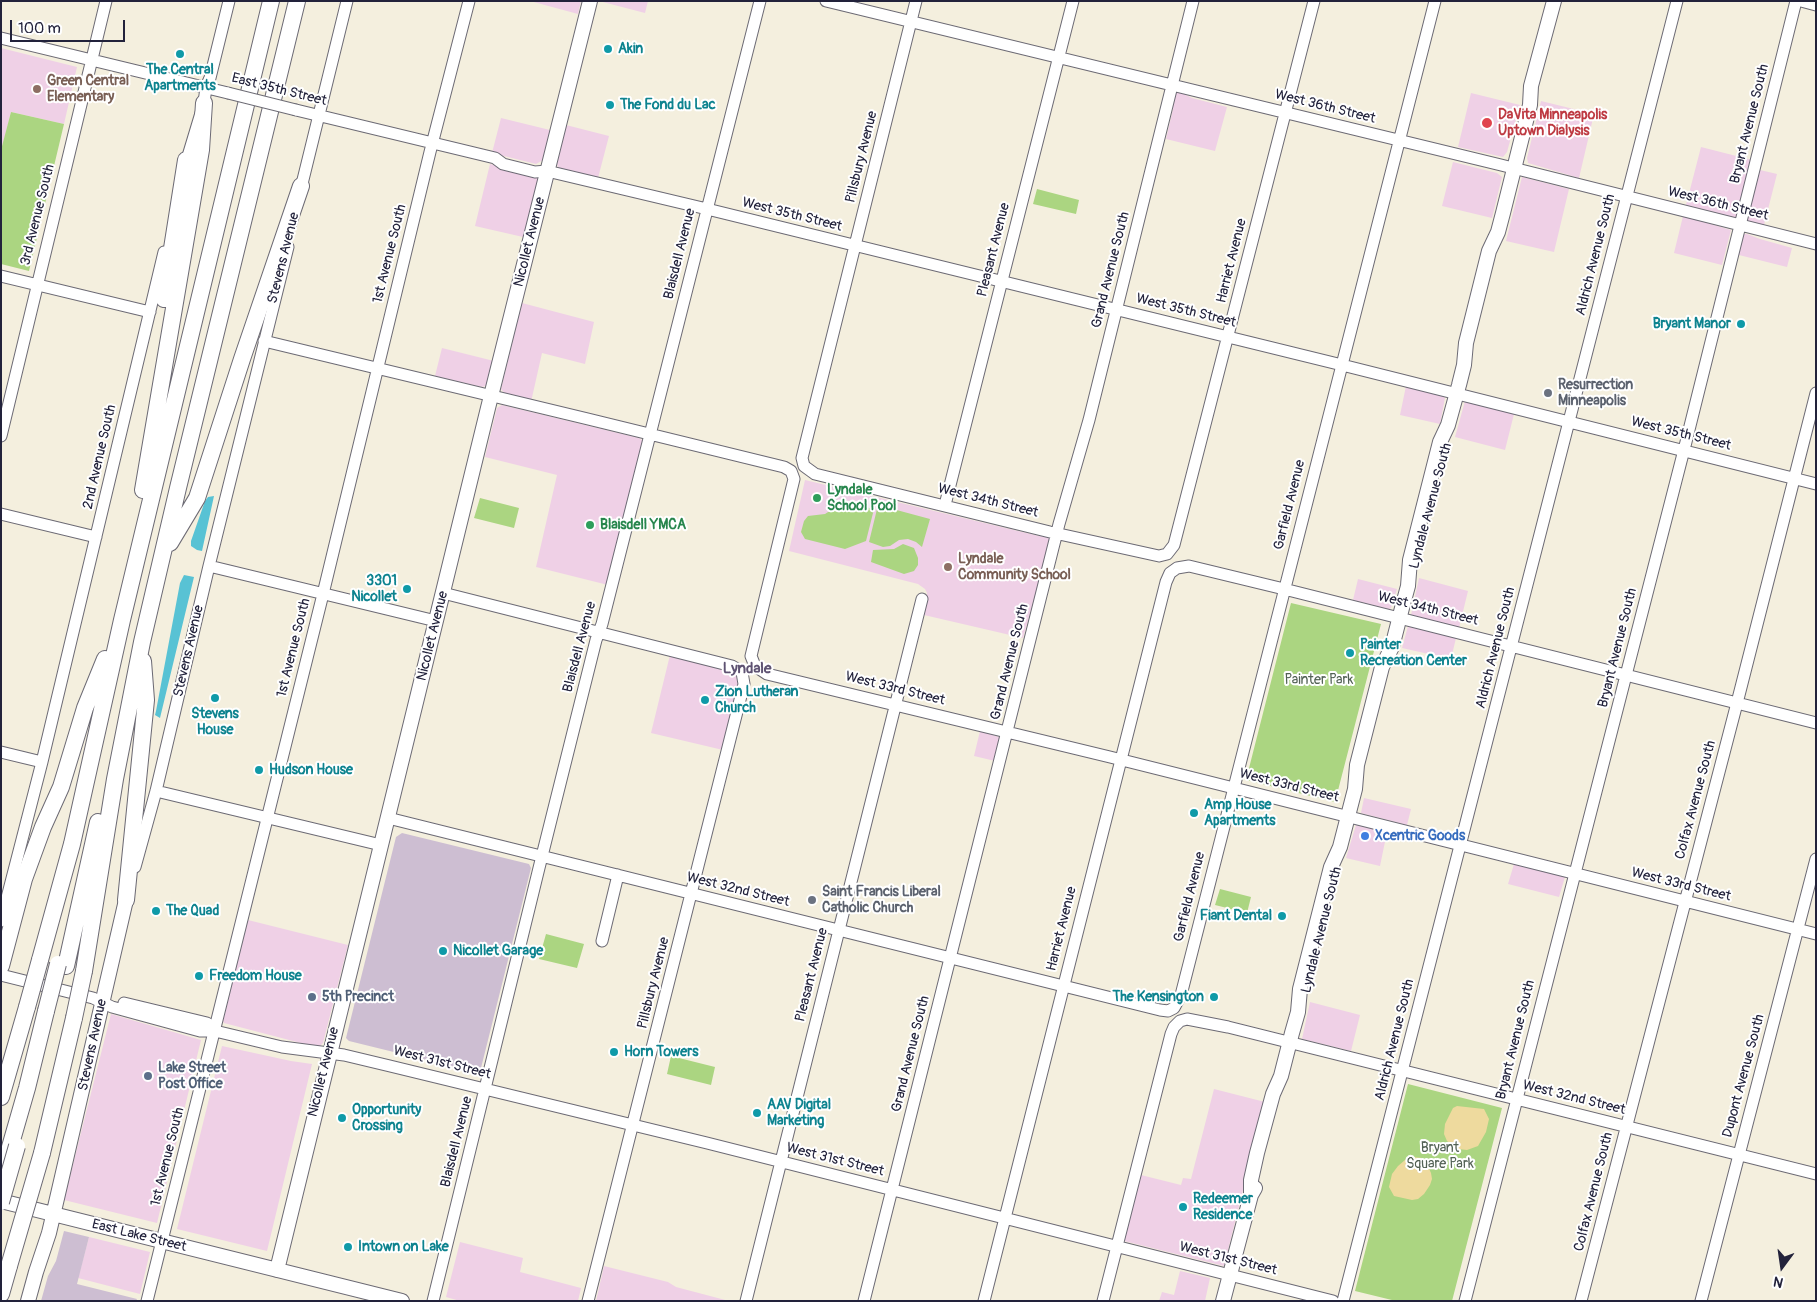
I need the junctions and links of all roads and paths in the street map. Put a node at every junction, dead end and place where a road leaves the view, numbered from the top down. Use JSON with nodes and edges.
{"nodes":[{"id":1,"x":106,"y":1,"type":"edge"},
{"id":2,"x":229,"y":1,"type":"edge"},
{"id":3,"x":271,"y":1,"type":"edge"},
{"id":4,"x":297,"y":1,"type":"edge"},
{"id":5,"x":347,"y":1,"type":"edge"},
{"id":6,"x":469,"y":1,"type":"edge"},
{"id":7,"x":590,"y":1,"type":"edge"},
{"id":8,"x":760,"y":1,"type":"edge"},
{"id":9,"x":826,"y":1,"type":"edge"},
{"id":10,"x":916,"y":1,"type":"edge"},
{"id":11,"x":1073,"y":1,"type":"edge"},
{"id":12,"x":1193,"y":1,"type":"edge"},
{"id":13,"x":1314,"y":1,"type":"edge"},
{"id":14,"x":1435,"y":1,"type":"edge"},
{"id":15,"x":1554,"y":1,"type":"edge"},
{"id":16,"x":1561,"y":1,"type":"edge"},
{"id":17,"x":1677,"y":1,"type":"edge"},
{"id":18,"x":1796,"y":1,"type":"edge"},
{"id":19,"x":1801,"y":1,"type":"edge"},
{"id":20,"x":1816,"y":5,"type":"edge"},
{"id":21,"x":911,"y":22,"type":"junction"},
{"id":22,"x":1,"y":38,"type":"edge"},
{"id":23,"x":1058,"y":58,"type":"junction"},
{"id":24,"x":92,"y":60,"type":"junction"},
{"id":25,"x":1172,"y":86,"type":"junction"},
{"id":26,"x":205,"y":95,"type":"junction"},
{"id":27,"x":1530,"y":105,"type":"junction"},
{"id":28,"x":1285,"y":113,"type":"junction"},
{"id":29,"x":319,"y":116,"type":"junction"},
{"id":30,"x":1399,"y":141,"type":"junction"},
{"id":31,"x":433,"y":143,"type":"junction"},
{"id":32,"x":186,"y":160,"type":"junction"},
{"id":33,"x":548,"y":168,"type":"junction"},
{"id":34,"x":1514,"y":168,"type":"junction"},
{"id":35,"x":301,"y":186,"type":"junction"},
{"id":36,"x":1626,"y":197,"type":"junction"},
{"id":37,"x":707,"y":209,"type":"junction"},
{"id":38,"x":1740,"y":225,"type":"junction"},
{"id":39,"x":1816,"y":244,"type":"edge"},
{"id":40,"x":855,"y":246,"type":"junction"},
{"id":41,"x":1,"y":276,"type":"edge"},
{"id":42,"x":1002,"y":282,"type":"junction"},
{"id":43,"x":36,"y":284,"type":"junction"},
{"id":44,"x":1117,"y":310,"type":"junction"},
{"id":45,"x":150,"y":312,"type":"junction"},
{"id":46,"x":1228,"y":337,"type":"junction"},
{"id":47,"x":264,"y":341,"type":"junction"},
{"id":48,"x":1341,"y":364,"type":"junction"},
{"id":49,"x":378,"y":370,"type":"junction"},
{"id":50,"x":1816,"y":393,"type":"edge"},
{"id":51,"x":1457,"y":394,"type":"junction"},
{"id":52,"x":491,"y":396,"type":"junction"},
{"id":53,"x":1569,"y":422,"type":"junction"},
{"id":54,"x":650,"y":434,"type":"junction"},
{"id":55,"x":1,"y":436,"type":"edge"},
{"id":56,"x":1684,"y":450,"type":"junction"},
{"id":57,"x":804,"y":466,"type":"joint"},
{"id":58,"x":146,"y":468,"type":"junction"},
{"id":59,"x":1794,"y":478,"type":"junction"},
{"id":60,"x":1816,"y":484,"type":"edge"},
{"id":61,"x":946,"y":505,"type":"junction"},
{"id":62,"x":1,"y":514,"type":"edge"},
{"id":63,"x":1057,"y":534,"type":"junction"},
{"id":64,"x":96,"y":537,"type":"junction"},
{"id":65,"x":1167,"y":554,"type":"joint"},
{"id":66,"x":162,"y":556,"type":"junction"},
{"id":67,"x":136,"y":562,"type":"junction"},
{"id":68,"x":209,"y":566,"type":"junction"},
{"id":69,"x":1177,"y":568,"type":"joint"},
{"id":70,"x":1284,"y":589,"type":"junction"},
{"id":71,"x":443,"y":593,"type":"junction"},
{"id":72,"x":323,"y":594,"type":"junction"},
{"id":73,"x":922,"y":599,"type":"dead end"},
{"id":74,"x":1399,"y":618,"type":"junction"},
{"id":75,"x":122,"y":620,"type":"junction"},
{"id":76,"x":436,"y":621,"type":"junction"},
{"id":77,"x":599,"y":632,"type":"junction"},
{"id":78,"x":142,"y":642,"type":"junction"},
{"id":79,"x":1512,"y":647,"type":"junction"},
{"id":80,"x":1626,"y":675,"type":"junction"},
{"id":81,"x":1737,"y":703,"type":"junction"},
{"id":82,"x":894,"y":704,"type":"junction"},
{"id":83,"x":1816,"y":723,"type":"edge"},
{"id":84,"x":1007,"y":732,"type":"junction"},
{"id":85,"x":1,"y":752,"type":"edge"},
{"id":86,"x":1120,"y":759,"type":"junction"},
{"id":87,"x":42,"y":762,"type":"junction"},
{"id":88,"x":115,"y":779,"type":"junction"},
{"id":89,"x":1234,"y":788,"type":"junction"},
{"id":90,"x":156,"y":791,"type":"junction"},
{"id":91,"x":1348,"y":816,"type":"junction"},
{"id":92,"x":388,"y":818,"type":"junction"},
{"id":93,"x":268,"y":819,"type":"junction"},
{"id":94,"x":72,"y":844,"type":"junction"},
{"id":95,"x":1461,"y":844,"type":"junction"},
{"id":96,"x":381,"y":845,"type":"junction"},
{"id":97,"x":542,"y":856,"type":"junction"},
{"id":98,"x":1816,"y":859,"type":"edge"},
{"id":99,"x":1574,"y":873,"type":"junction"},
{"id":100,"x":618,"y":875,"type":"junction"},
{"id":101,"x":692,"y":894,"type":"junction"},
{"id":102,"x":126,"y":900,"type":"junction"},
{"id":103,"x":1685,"y":901,"type":"junction"},
{"id":104,"x":1,"y":921,"type":"edge"},
{"id":105,"x":1798,"y":929,"type":"junction"},
{"id":106,"x":839,"y":930,"type":"junction"},
{"id":107,"x":1816,"y":934,"type":"edge"},
{"id":108,"x":602,"y":941,"type":"dead end"},
{"id":109,"x":950,"y":958,"type":"junction"},
{"id":110,"x":62,"y":965,"type":"junction"},
{"id":111,"x":1,"y":966,"type":"edge"},
{"id":112,"x":1,"y":975,"type":"edge"},
{"id":113,"x":1063,"y":986,"type":"junction"},
{"id":114,"x":102,"y":1001,"type":"junction"},
{"id":115,"x":1168,"y":1011,"type":"joint"},
{"id":116,"x":215,"y":1031,"type":"junction"},
{"id":117,"x":1290,"y":1043,"type":"junction"},
{"id":118,"x":329,"y":1053,"type":"junction"},
{"id":119,"x":1403,"y":1071,"type":"junction"},
{"id":120,"x":485,"y":1089,"type":"junction"},
{"id":121,"x":1,"y":1097,"type":"edge"},
{"id":122,"x":1516,"y":1099,"type":"junction"},
{"id":123,"x":634,"y":1125,"type":"junction"},
{"id":124,"x":1626,"y":1126,"type":"junction"},
{"id":125,"x":14,"y":1145,"type":"junction"},
{"id":126,"x":1739,"y":1155,"type":"junction"},
{"id":127,"x":780,"y":1162,"type":"junction"},
{"id":128,"x":1816,"y":1174,"type":"edge"},
{"id":129,"x":1,"y":1178,"type":"edge"},
{"id":130,"x":892,"y":1190,"type":"junction"},
{"id":131,"x":1,"y":1201,"type":"edge"},
{"id":132,"x":53,"y":1214,"type":"junction"},
{"id":133,"x":1004,"y":1218,"type":"junction"},
{"id":134,"x":162,"y":1241,"type":"junction"},
{"id":135,"x":1117,"y":1247,"type":"junction"},
{"id":136,"x":277,"y":1270,"type":"junction"},
{"id":137,"x":1230,"y":1276,"type":"junction"},
{"id":138,"x":1,"y":1294,"type":"edge"},
{"id":139,"x":28,"y":1301,"type":"edge"},
{"id":140,"x":147,"y":1301,"type":"edge"},
{"id":141,"x":402,"y":1301,"type":"edge"},
{"id":142,"x":433,"y":1301,"type":"edge"},
{"id":143,"x":588,"y":1301,"type":"edge"},
{"id":144,"x":746,"y":1301,"type":"edge"},
{"id":145,"x":864,"y":1301,"type":"edge"},
{"id":146,"x":984,"y":1301,"type":"edge"},
{"id":147,"x":1103,"y":1301,"type":"edge"},
{"id":148,"x":1223,"y":1301,"type":"edge"},
{"id":149,"x":1333,"y":1301,"type":"edge"},
{"id":150,"x":1343,"y":1301,"type":"edge"},
{"id":151,"x":1465,"y":1301,"type":"edge"},
{"id":152,"x":1581,"y":1301,"type":"edge"},
{"id":153,"x":1701,"y":1301,"type":"edge"}],
"edges":[{"from":1,"to":24,"type":"street","name":"3rd Avenue South"},
{"from":2,"to":26,"type":"street","name":"2nd Avenue South"},
{"from":3,"to":67,"type":"highway"},
{"from":4,"to":66,"type":"highway"},
{"from":5,"to":29,"type":"street","name":"Stevens Avenue"},
{"from":6,"to":31,"type":"street","name":"1st Avenue South"},
{"from":7,"to":33,"type":"main road","name":"Nicollet Avenue"},
{"from":8,"to":37,"type":"street","name":"Blaisdell Avenue"},
{"from":9,"to":21,"type":"street","name":"West 36th Street"},
{"from":10,"to":21,"type":"street","name":"Pillsbury Avenue"},
{"from":11,"to":23,"type":"street","name":"Pleasant Avenue"},
{"from":12,"to":25,"type":"street","name":"Grand Avenue South"},
{"from":13,"to":28,"type":"street","name":"Harriet Avenue"},
{"from":14,"to":30,"type":"street","name":"Garfield Avenue"},
{"from":15,"to":27,"type":"main road","name":"Lyndale Avenue South"},
{"from":16,"to":27,"type":"main road","name":"Lyndale Avenue South"},
{"from":17,"to":36,"type":"street","name":"Aldrich Avenue South"},
{"from":18,"to":38,"type":"street","name":"Bryant Avenue South"},
{"from":19,"to":20,"type":"street"},
{"from":21,"to":23,"type":"street","name":"West 36th Street"},
{"from":21,"to":40,"type":"street","name":"Pillsbury Avenue"},
{"from":22,"to":24,"type":"street","name":"East 35th Street"},
{"from":23,"to":25,"type":"street","name":"West 36th Street"},
{"from":23,"to":42,"type":"street","name":"Pleasant Avenue"},
{"from":24,"to":26,"type":"street","name":"East 35th Street"},
{"from":24,"to":43,"type":"street","name":"3rd Avenue South"},
{"from":25,"to":28,"type":"street","name":"West 36th Street"},
{"from":25,"to":44,"type":"street","name":"Grand Avenue South"},
{"from":26,"to":29,"type":"street","name":"East 35th Street","bridge":true},
{"from":26,"to":32,"type":"street","name":"2nd Avenue South"},
{"from":26,"to":58,"type":"highway"},
{"from":27,"to":34,"type":"main road","name":"Lyndale Avenue South"},
{"from":28,"to":30,"type":"street","name":"West 36th Street"},
{"from":28,"to":46,"type":"street","name":"Harriet Avenue"},
{"from":29,"to":31,"type":"street","name":"East 35th Street"},
{"from":29,"to":35,"type":"street","name":"Stevens Avenue"},
{"from":30,"to":34,"type":"street","name":"West 36th Street"},
{"from":30,"to":48,"type":"street","name":"Garfield Avenue"},
{"from":31,"to":33,"type":"street","name":"East 35th Street"},
{"from":31,"to":49,"type":"street","name":"1st Avenue South"},
{"from":32,"to":45,"type":"street","name":"2nd Avenue South"},
{"from":32,"to":58,"type":"highway"},
{"from":33,"to":37,"type":"street","name":"West 35th Street"},
{"from":33,"to":52,"type":"main road","name":"Nicollet Avenue"},
{"from":34,"to":36,"type":"street","name":"West 36th Street"},
{"from":34,"to":51,"type":"main road","name":"Lyndale Avenue South"},
{"from":35,"to":47,"type":"street","name":"Stevens Avenue"},
{"from":35,"to":66,"type":"highway"},
{"from":36,"to":38,"type":"street","name":"West 36th Street"},
{"from":36,"to":53,"type":"street","name":"Aldrich Avenue South"},
{"from":37,"to":40,"type":"street","name":"West 35th Street"},
{"from":37,"to":54,"type":"street","name":"Blaisdell Avenue"},
{"from":38,"to":39,"type":"street","name":"West 36th Street"},
{"from":38,"to":56,"type":"street","name":"Bryant Avenue South"},
{"from":40,"to":42,"type":"street","name":"West 35th Street"},
{"from":40,"to":57,"type":"street","name":"Pillsbury Avenue"},
{"from":41,"to":43,"type":"street"},
{"from":42,"to":44,"type":"street","name":"West 35th Street"},
{"from":42,"to":61,"type":"street","name":"Pleasant Avenue"},
{"from":43,"to":45,"type":"street"},
{"from":43,"to":55,"type":"street","name":"3rd Avenue South"},
{"from":44,"to":46,"type":"street","name":"West 35th Street"},
{"from":44,"to":63,"type":"street","name":"Grand Avenue South"},
{"from":45,"to":64,"type":"street","name":"2nd Avenue South"},
{"from":46,"to":48,"type":"street","name":"West 35th Street"},
{"from":46,"to":65,"type":"street","name":"Harriet Avenue"},
{"from":47,"to":49,"type":"street"},
{"from":47,"to":68,"type":"street","name":"Stevens Avenue"},
{"from":48,"to":51,"type":"street","name":"West 35th Street"},
{"from":48,"to":70,"type":"street","name":"Garfield Avenue"},
{"from":49,"to":52,"type":"street"},
{"from":49,"to":72,"type":"street","name":"1st Avenue South"},
{"from":50,"to":59,"type":"street","name":"Colfax Avenue South"},
{"from":51,"to":53,"type":"street","name":"West 35th Street"},
{"from":51,"to":74,"type":"main road","name":"Lyndale Avenue South"},
{"from":52,"to":54,"type":"street"},
{"from":52,"to":71,"type":"main road","name":"Nicollet Avenue"},
{"from":53,"to":56,"type":"street","name":"West 35th Street"},
{"from":53,"to":79,"type":"street","name":"Aldrich Avenue South"},
{"from":54,"to":77,"type":"street","name":"Blaisdell Avenue"},
{"from":54,"to":82,"type":"street","name":"West 33rd Street"},
{"from":56,"to":59,"type":"street","name":"West 35th Street"},
{"from":56,"to":80,"type":"street","name":"Bryant Avenue South"},
{"from":57,"to":61,"type":"street","name":"West 34th Street"},
{"from":58,"to":67,"type":"highway"},
{"from":59,"to":60,"type":"street","name":"West 35th Street"},
{"from":59,"to":81,"type":"street","name":"Colfax Avenue South"},
{"from":61,"to":63,"type":"street","name":"West 34th Street"},
{"from":62,"to":64,"type":"street"},
{"from":63,"to":65,"type":"street","name":"West 34th Street"},
{"from":63,"to":84,"type":"street","name":"Grand Avenue South"},
{"from":64,"to":87,"type":"street","name":"2nd Avenue South"},
{"from":66,"to":78,"type":"highway"},
{"from":67,"to":75,"type":"highway"},
{"from":68,"to":72,"type":"street"},
{"from":68,"to":90,"type":"street","name":"Stevens Avenue"},
{"from":69,"to":70,"type":"street","name":"West 34th Street"},
{"from":69,"to":86,"type":"street","name":"Harriet Avenue"},
{"from":70,"to":74,"type":"street","name":"West 34th Street"},
{"from":70,"to":89,"type":"street","name":"Garfield Avenue"},
{"from":71,"to":76,"type":"main road","name":"Nicollet Avenue"},
{"from":71,"to":77,"type":"street"},
{"from":72,"to":76,"type":"street"},
{"from":72,"to":93,"type":"street","name":"1st Avenue South"},
{"from":73,"to":82,"type":"street","name":"Pleasant Avenue"},
{"from":74,"to":79,"type":"street","name":"West 34th Street"},
{"from":74,"to":91,"type":"main road","name":"Lyndale Avenue South"},
{"from":75,"to":94,"type":"highway"},
{"from":75,"to":111,"type":"highway"},
{"from":76,"to":92,"type":"main road","name":"Nicollet Avenue"},
{"from":77,"to":97,"type":"street","name":"Blaisdell Avenue"},
{"from":77,"to":101,"type":"street","name":"Pillsbury Avenue"},
{"from":78,"to":88,"type":"highway"},
{"from":78,"to":102,"type":"highway"},
{"from":79,"to":80,"type":"street","name":"West 34th Street"},
{"from":79,"to":95,"type":"street","name":"Aldrich Avenue South"},
{"from":80,"to":81,"type":"street","name":"West 34th Street"},
{"from":80,"to":99,"type":"street","name":"Bryant Avenue South"},
{"from":81,"to":83,"type":"street","name":"West 34th Street"},
{"from":81,"to":103,"type":"street","name":"Colfax Avenue South"},
{"from":82,"to":84,"type":"street","name":"West 33rd Street"},
{"from":82,"to":106,"type":"street","name":"Pleasant Avenue"},
{"from":84,"to":86,"type":"street","name":"West 33rd Street"},
{"from":84,"to":109,"type":"street","name":"Grand Avenue South"},
{"from":85,"to":87,"type":"street"},
{"from":86,"to":89,"type":"street","name":"West 33rd Street"},
{"from":86,"to":113,"type":"street","name":"Harriet Avenue"},
{"from":87,"to":104,"type":"street","name":"2nd Avenue South"},
{"from":88,"to":110,"type":"highway"},
{"from":88,"to":138,"type":"highway","bridge":true},
{"from":89,"to":91,"type":"street","name":"West 33rd Street"},
{"from":89,"to":115,"type":"street","name":"Garfield Avenue"},
{"from":90,"to":93,"type":"street"},
{"from":90,"to":102,"type":"street","name":"Stevens Avenue"},
{"from":91,"to":95,"type":"street","name":"West 33rd Street"},
{"from":91,"to":117,"type":"main road","name":"Lyndale Avenue South"},
{"from":92,"to":96,"type":"main road","name":"Nicollet Avenue"},
{"from":92,"to":97,"type":"street","name":"West 32nd Street"},
{"from":93,"to":96,"type":"street"},
{"from":93,"to":116,"type":"street","name":"1st Avenue South"},
{"from":94,"to":110,"type":"highway"},
{"from":94,"to":121,"type":"highway","bridge":true},
{"from":95,"to":99,"type":"street","name":"West 33rd Street"},
{"from":95,"to":119,"type":"street","name":"Aldrich Avenue South"},
{"from":96,"to":118,"type":"main road","name":"Nicollet Avenue"},
{"from":97,"to":100,"type":"street","name":"West 32nd Street"},
{"from":97,"to":120,"type":"street","name":"Blaisdell Avenue"},
{"from":98,"to":105,"type":"street","name":"Dupont Avenue South"},
{"from":99,"to":103,"type":"street","name":"West 33rd Street"},
{"from":99,"to":122,"type":"street","name":"Bryant Avenue South"},
{"from":100,"to":101,"type":"street","name":"West 32nd Street"},
{"from":100,"to":108,"type":"street"},
{"from":101,"to":106,"type":"street","name":"West 32nd Street"},
{"from":101,"to":123,"type":"street","name":"Pillsbury Avenue"},
{"from":102,"to":114,"type":"main road","name":"Stevens Avenue"},
{"from":103,"to":105,"type":"street","name":"West 33rd Street"},
{"from":103,"to":124,"type":"street","name":"Colfax Avenue South"},
{"from":105,"to":107,"type":"street","name":"West 33rd Street"},
{"from":105,"to":126,"type":"street","name":"Dupont Avenue South"},
{"from":106,"to":109,"type":"street","name":"West 32nd Street"},
{"from":106,"to":127,"type":"street","name":"Pleasant Avenue"},
{"from":109,"to":113,"type":"street","name":"West 32nd Street"},
{"from":109,"to":130,"type":"street","name":"Grand Avenue South"},
{"from":110,"to":125,"type":"highway"},
{"from":112,"to":114,"type":"street","name":"West 31st Street"},
{"from":113,"to":115,"type":"street","name":"West 32nd Street"},
{"from":113,"to":133,"type":"street","name":"Harriet Avenue"},
{"from":114,"to":116,"type":"street","name":"West 31st Street"},
{"from":114,"to":132,"type":"main road","name":"Stevens Avenue"},
{"from":116,"to":118,"type":"street","name":"West 31st Street"},
{"from":116,"to":134,"type":"street","name":"1st Avenue South"},
{"from":117,"to":119,"type":"street","name":"West 32nd Street"},
{"from":117,"to":135,"type":"street","name":"West 32nd Street"},
{"from":117,"to":137,"type":"main road","name":"Lyndale Avenue South"},
{"from":118,"to":120,"type":"street","name":"West 31st Street"},
{"from":118,"to":136,"type":"main road","name":"Nicollet Avenue"},
{"from":119,"to":122,"type":"street","name":"West 32nd Street"},
{"from":119,"to":150,"type":"street","name":"Aldrich Avenue South"},
{"from":120,"to":123,"type":"street","name":"West 31st Street"},
{"from":120,"to":142,"type":"street","name":"Blaisdell Avenue"},
{"from":122,"to":124,"type":"street","name":"West 32nd Street"},
{"from":122,"to":151,"type":"street","name":"Bryant Avenue South"},
{"from":123,"to":127,"type":"street","name":"West 31st Street"},
{"from":123,"to":143,"type":"street","name":"Pillsbury Avenue"},
{"from":124,"to":126,"type":"street","name":"West 32nd Street"},
{"from":124,"to":152,"type":"street","name":"Colfax Avenue South"},
{"from":125,"to":129,"type":"highway"},
{"from":125,"to":131,"type":"highway","bridge":true},
{"from":126,"to":128,"type":"street","name":"West 32nd Street"},
{"from":126,"to":153,"type":"street","name":"Dupont Avenue South"},
{"from":127,"to":130,"type":"street","name":"West 31st Street"},
{"from":127,"to":144,"type":"street","name":"Pleasant Avenue"},
{"from":130,"to":133,"type":"street","name":"West 31st Street"},
{"from":130,"to":145,"type":"street","name":"Grand Avenue South"},
{"from":131,"to":132,"type":"main road","name":"East Lake Street"},
{"from":132,"to":134,"type":"main road","name":"East Lake Street"},
{"from":132,"to":139,"type":"main road","name":"Stevens Avenue"},
{"from":133,"to":135,"type":"street","name":"West 31st Street"},
{"from":133,"to":146,"type":"street","name":"Harriet Avenue"},
{"from":134,"to":136,"type":"main road","name":"East Lake Street"},
{"from":134,"to":140,"type":"street","name":"1st Avenue South"},
{"from":135,"to":137,"type":"street","name":"West 31st Street"},
{"from":135,"to":147,"type":"street"},
{"from":136,"to":141,"type":"main road","name":"East Lake Street"},
{"from":137,"to":148,"type":"main road","name":"Lyndale Avenue South"},
{"from":137,"to":149,"type":"street","name":"West 31st Street"}]}
